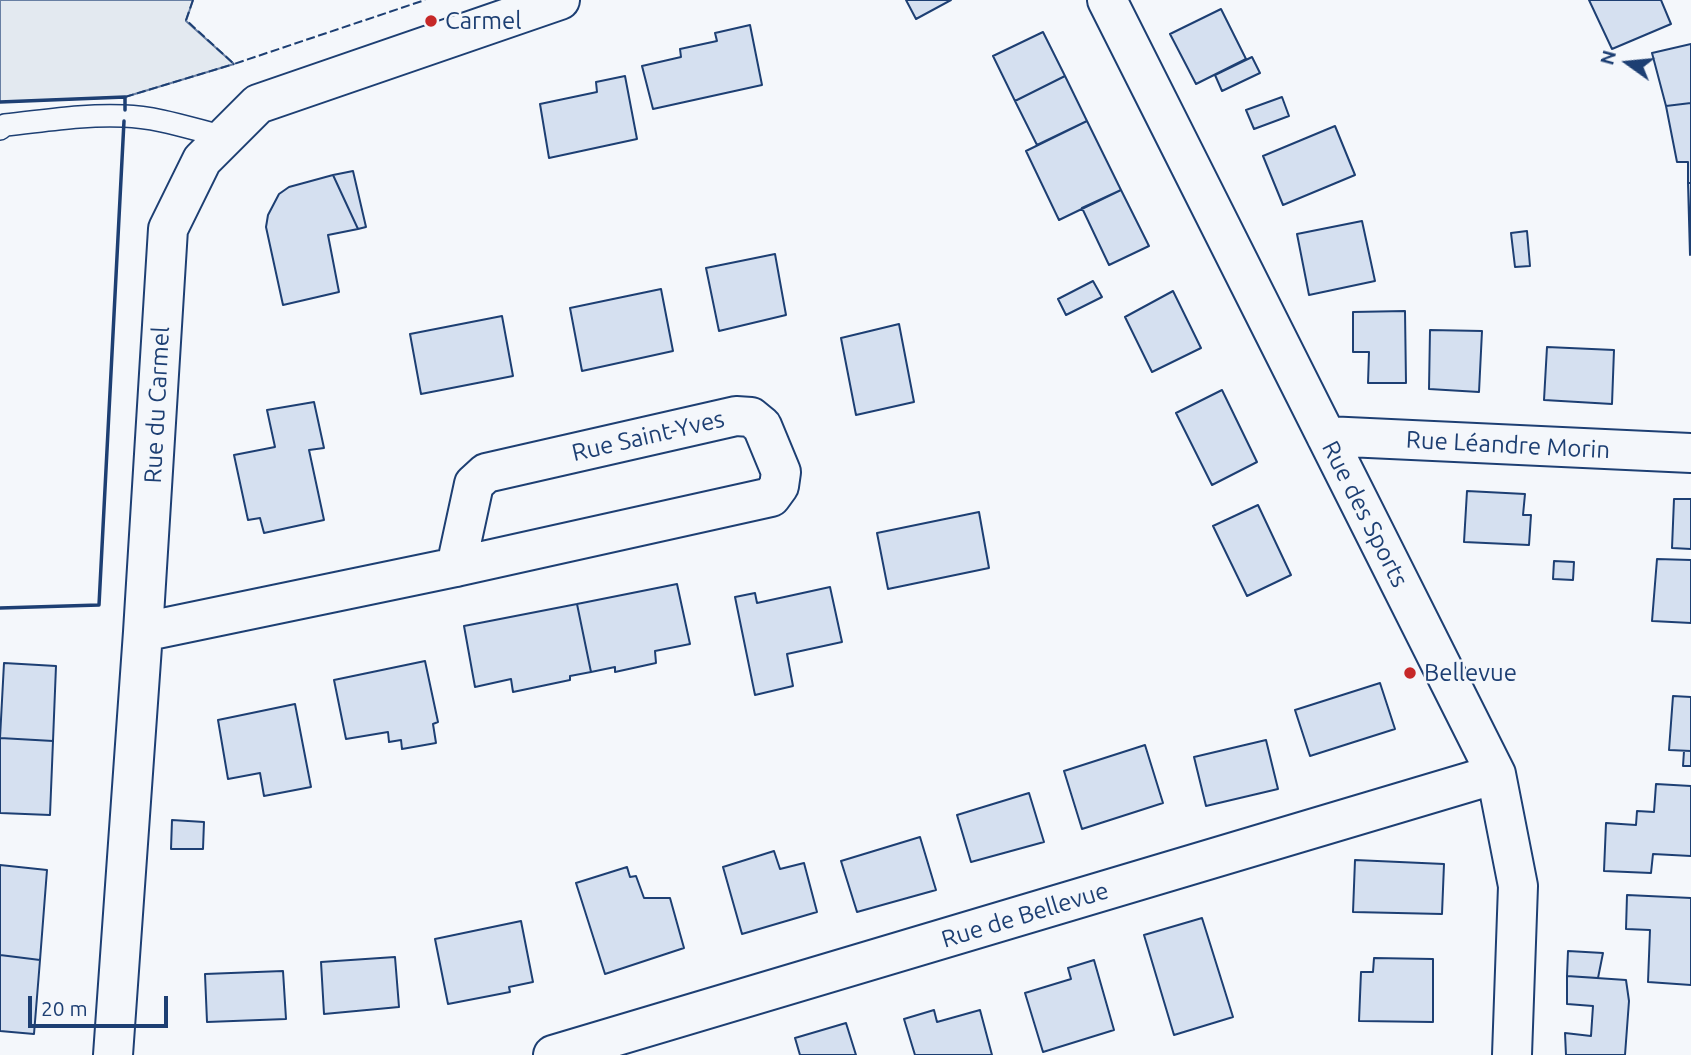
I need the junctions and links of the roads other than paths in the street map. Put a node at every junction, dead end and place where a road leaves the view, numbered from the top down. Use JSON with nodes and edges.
{"nodes":[{"id":1,"x":560,"y":0,"type":"edge"},
{"id":2,"x":1107,"y":0,"type":"edge"},
{"id":3,"x":0,"y":129,"type":"edge"},
{"id":4,"x":225,"y":137,"type":"junction"},
{"id":5,"x":1326,"y":436,"type":"junction"},
{"id":6,"x":1691,"y":453,"type":"edge"},
{"id":7,"x":456,"y":567,"type":"junction"},
{"id":8,"x":143,"y":632,"type":"junction"},
{"id":9,"x":1496,"y":774,"type":"junction"},
{"id":10,"x":113,"y":1055,"type":"edge"},
{"id":11,"x":553,"y":1055,"type":"edge"},
{"id":12,"x":1512,"y":1055,"type":"edge"}],
"edges":[{"from":1,"to":4,"type":"street","name":"Rue du Carmel"},
{"from":2,"to":5,"type":"street","name":"Rue des Sports"},
{"from":3,"to":4,"type":"lane"},
{"from":4,"to":8,"type":"street","name":"Rue du Carmel"},
{"from":5,"to":6,"type":"street","name":"Rue Léandre Morin"},
{"from":5,"to":9,"type":"street","name":"Rue des Sports"},
{"from":7,"to":7,"type":"street","name":"Rue Saint-Yves"},
{"from":7,"to":8,"type":"street","name":"Rue Saint-Yves"},
{"from":8,"to":10,"type":"street","name":"Rue du Carmel"},
{"from":9,"to":11,"type":"street","name":"Rue de Bellevue"},
{"from":9,"to":12,"type":"street","name":"Rue des Sports"}]}
